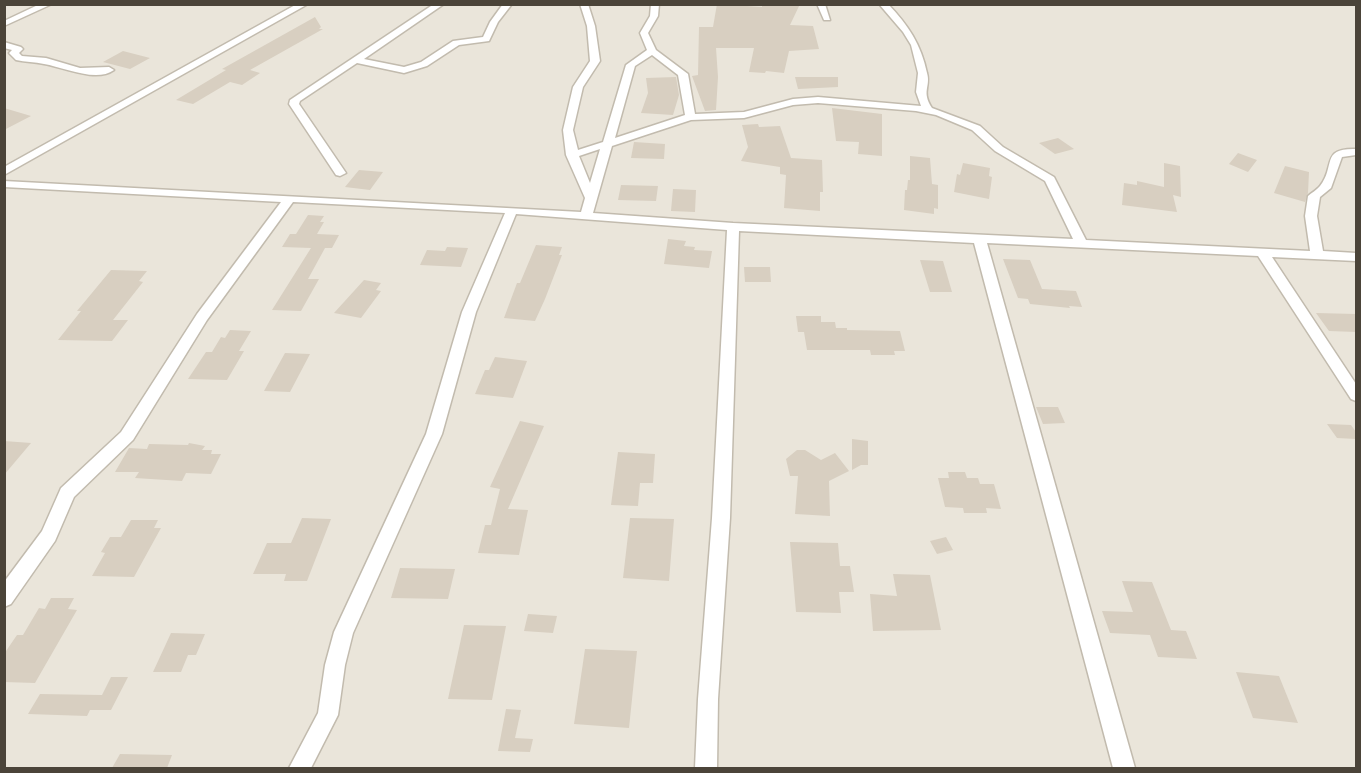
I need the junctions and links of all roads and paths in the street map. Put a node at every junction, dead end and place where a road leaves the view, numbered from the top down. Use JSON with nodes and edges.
{"nodes":[{"id":1,"x":48,"y":4,"type":"edge"},
{"id":2,"x":304,"y":4,"type":"edge"},
{"id":3,"x":440,"y":4,"type":"edge"},
{"id":4,"x":508,"y":4,"type":"edge"},
{"id":5,"x":584,"y":4,"type":"edge"},
{"id":6,"x":655,"y":4,"type":"edge"},
{"id":7,"x":820,"y":4,"type":"edge"},
{"id":8,"x":882,"y":4,"type":"edge"},
{"id":9,"x":4,"y":10,"type":"edge"},
{"id":10,"x":27,"y":13,"type":"junction"},
{"id":11,"x":827,"y":18,"type":"dead end"},
{"id":12,"x":4,"y":24,"type":"edge"},
{"id":13,"x":4,"y":45,"type":"edge"},
{"id":14,"x":652,"y":51,"type":"junction"},
{"id":15,"x":356,"y":60,"type":"junction"},
{"id":16,"x":109,"y":70,"type":"dead end"},
{"id":17,"x":929,"y":111,"type":"junction"},
{"id":18,"x":690,"y":117,"type":"junction"},
{"id":19,"x":606,"y":143,"type":"junction"},
{"id":20,"x":1356,"y":152,"type":"edge"},
{"id":21,"x":572,"y":155,"type":"junction"},
{"id":22,"x":4,"y":172,"type":"edge"},
{"id":23,"x":340,"y":173,"type":"dead end"},
{"id":24,"x":4,"y":184,"type":"edge"},
{"id":25,"x":290,"y":198,"type":"junction"},
{"id":26,"x":591,"y":198,"type":"junction"},
{"id":27,"x":512,"y":210,"type":"junction"},
{"id":28,"x":586,"y":215,"type":"junction"},
{"id":29,"x":733,"y":227,"type":"junction"},
{"id":30,"x":979,"y":238,"type":"junction"},
{"id":31,"x":1081,"y":243,"type":"junction"},
{"id":32,"x":1262,"y":252,"type":"junction"},
{"id":33,"x":1317,"y":255,"type":"junction"},
{"id":34,"x":1356,"y":257,"type":"edge"},
{"id":35,"x":1356,"y":395,"type":"edge"},
{"id":36,"x":4,"y":598,"type":"edge"},
{"id":37,"x":300,"y":768,"type":"edge"},
{"id":38,"x":706,"y":768,"type":"edge"},
{"id":39,"x":1124,"y":768,"type":"edge"}],
"edges":[{"from":1,"to":10,"type":"street"},
{"from":2,"to":22,"type":"street"},
{"from":3,"to":15,"type":"street"},
{"from":4,"to":15,"type":"street"},
{"from":5,"to":21,"type":"street"},
{"from":6,"to":14,"type":"street"},
{"from":7,"to":11,"type":"street"},
{"from":8,"to":17,"type":"street"},
{"from":9,"to":10,"type":"street"},
{"from":10,"to":12,"type":"street"},
{"from":13,"to":16,"type":"street"},
{"from":14,"to":18,"type":"street"},
{"from":14,"to":19,"type":"street"},
{"from":15,"to":23,"type":"street"},
{"from":17,"to":18,"type":"street"},
{"from":17,"to":31,"type":"street"},
{"from":18,"to":19,"type":"street"},
{"from":19,"to":21,"type":"street"},
{"from":19,"to":26,"type":"street"},
{"from":20,"to":33,"type":"street"},
{"from":21,"to":26,"type":"street"},
{"from":24,"to":25,"type":"street"},
{"from":25,"to":27,"type":"street"},
{"from":25,"to":36,"type":"street"},
{"from":26,"to":28,"type":"street"},
{"from":27,"to":28,"type":"street"},
{"from":27,"to":37,"type":"street"},
{"from":28,"to":29,"type":"street"},
{"from":29,"to":30,"type":"street"},
{"from":29,"to":38,"type":"street"},
{"from":30,"to":31,"type":"street"},
{"from":30,"to":39,"type":"street"},
{"from":31,"to":32,"type":"street"},
{"from":32,"to":33,"type":"street"},
{"from":32,"to":35,"type":"street"},
{"from":33,"to":34,"type":"street"}]}
